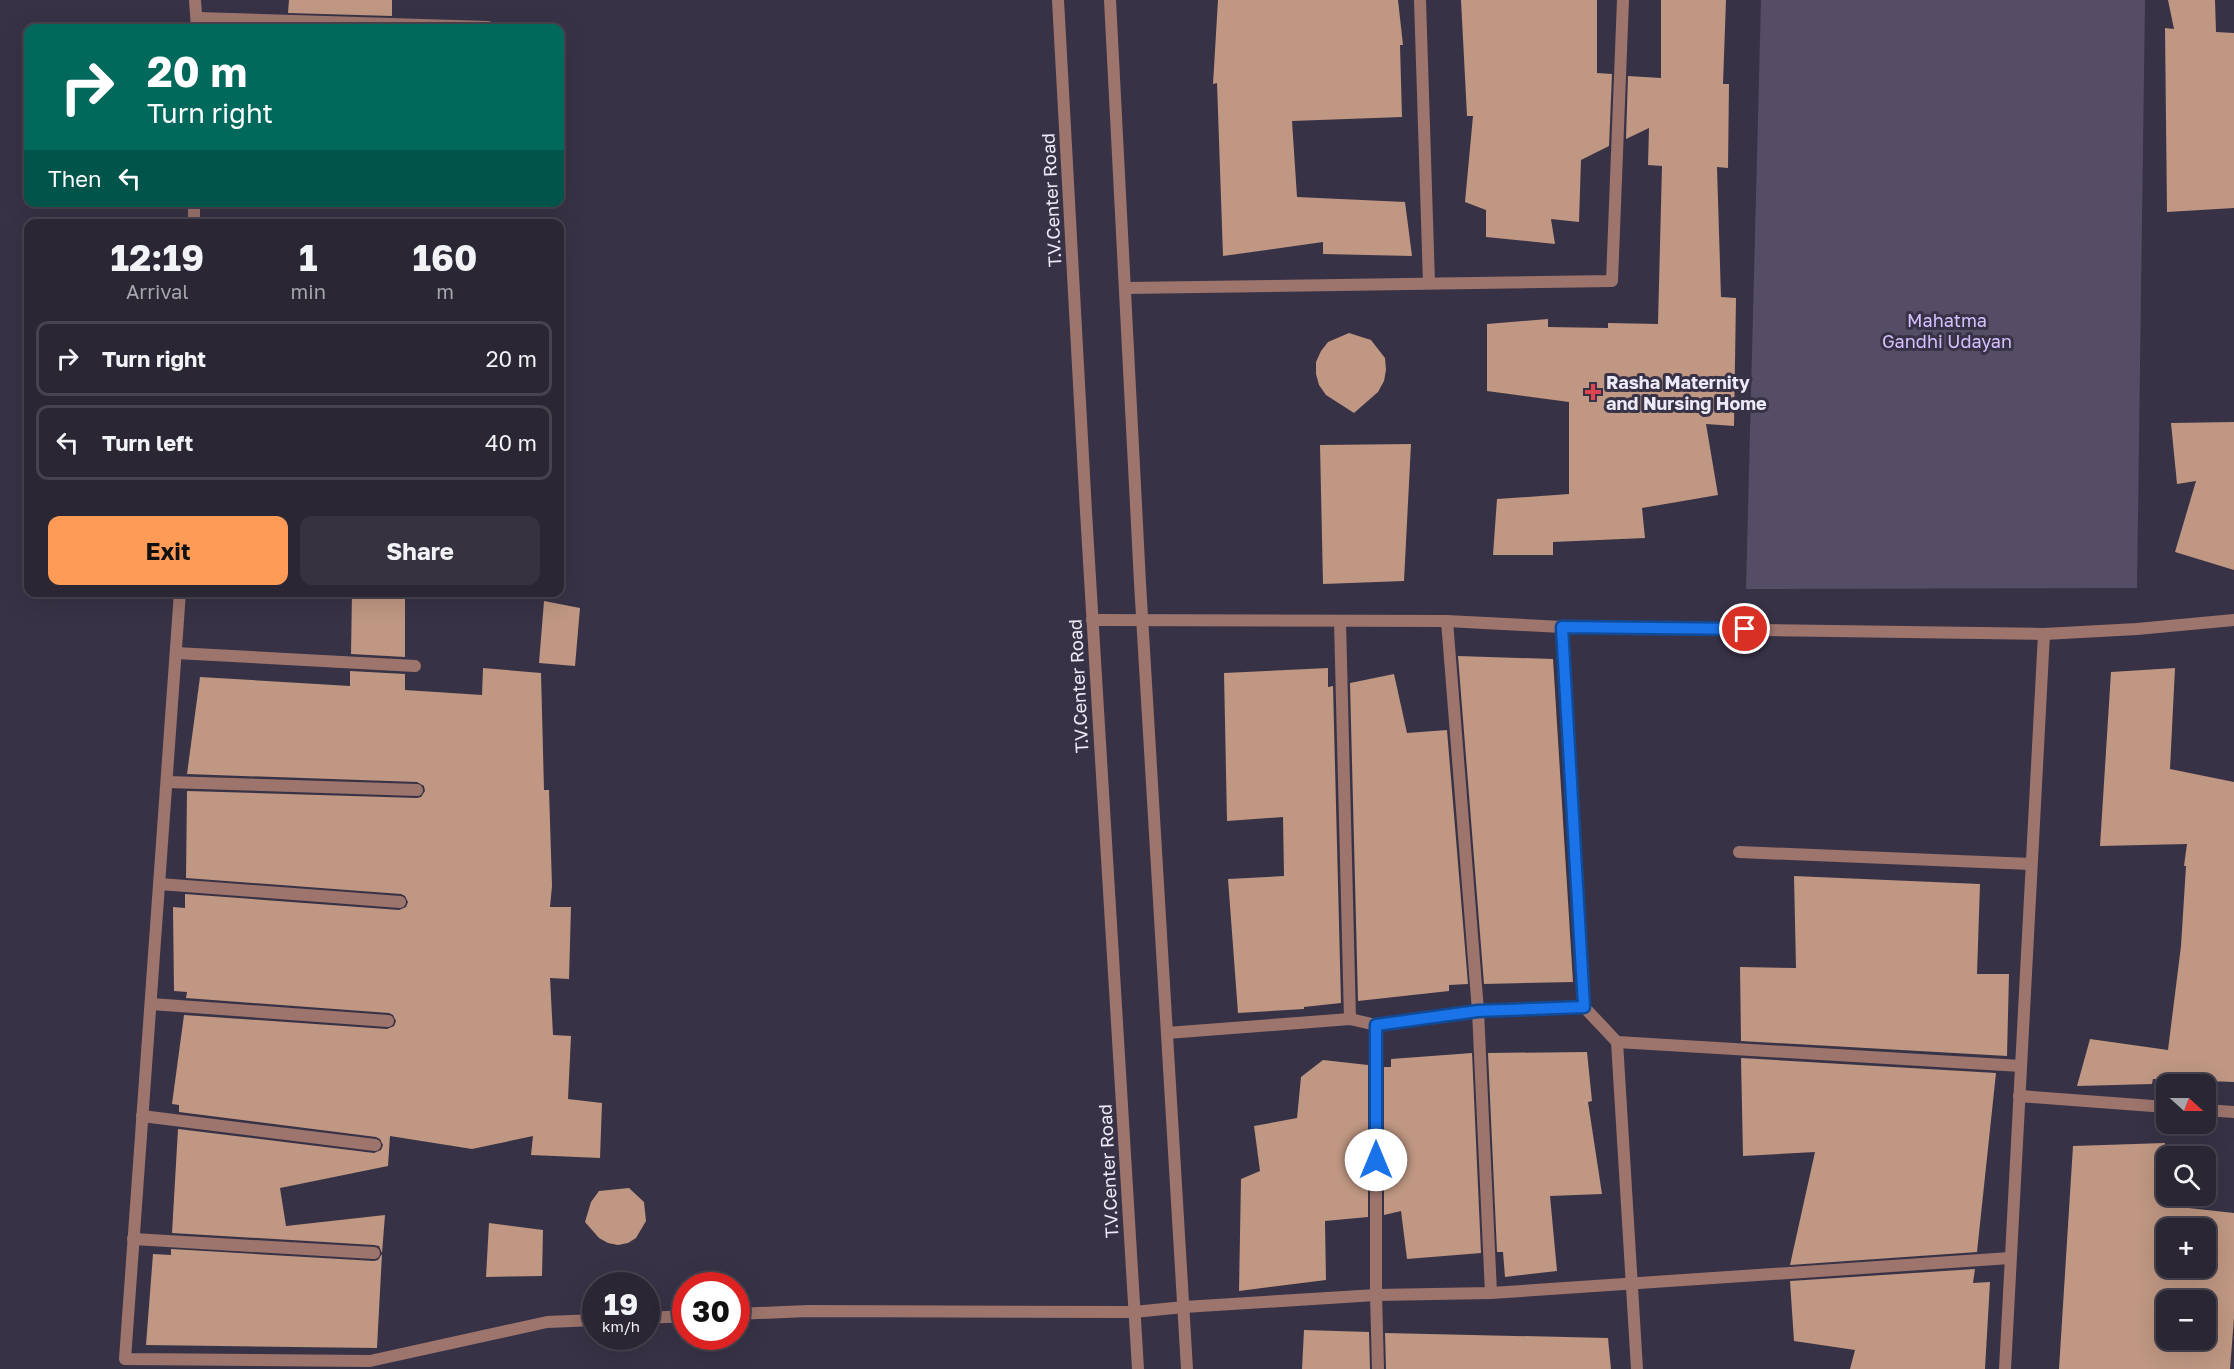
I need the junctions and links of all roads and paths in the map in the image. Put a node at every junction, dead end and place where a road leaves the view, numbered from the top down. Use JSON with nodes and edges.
{"nodes":[{"id":1,"x":195,"y":0,"type":"edge"},
{"id":2,"x":1058,"y":0,"type":"edge"},
{"id":3,"x":1110,"y":0,"type":"edge"},
{"id":4,"x":1419,"y":0,"type":"edge"},
{"id":5,"x":1623,"y":0,"type":"edge"},
{"id":6,"x":197,"y":23,"type":"edge"},
{"id":7,"x":270,"y":24,"type":"edge"},
{"id":8,"x":1429,"y":284,"type":"junction"},
{"id":9,"x":1125,"y":288,"type":"junction"},
{"id":10,"x":180,"y":597,"type":"edge"},
{"id":11,"x":1092,"y":620,"type":"junction"},
{"id":12,"x":2234,"y":620,"type":"edge"},
{"id":13,"x":1142,"y":621,"type":"junction"},
{"id":14,"x":1447,"y":621,"type":"junction"},
{"id":15,"x":1340,"y":622,"type":"junction"},
{"id":16,"x":1562,"y":627,"type":"junction"},
{"id":17,"x":2044,"y":634,"type":"junction"},
{"id":18,"x":176,"y":653,"type":"junction"},
{"id":19,"x":415,"y":666,"type":"dead end"},
{"id":20,"x":167,"y":782,"type":"junction"},
{"id":21,"x":417,"y":790,"type":"dead end"},
{"id":22,"x":1739,"y":852,"type":"dead end"},
{"id":23,"x":2031,"y":864,"type":"junction"},
{"id":24,"x":159,"y":885,"type":"junction"},
{"id":25,"x":400,"y":902,"type":"dead end"},
{"id":26,"x":151,"y":1004,"type":"junction"},
{"id":27,"x":1584,"y":1007,"type":"junction"},
{"id":28,"x":1478,"y":1011,"type":"junction"},
{"id":29,"x":1350,"y":1019,"type":"junction"},
{"id":30,"x":388,"y":1021,"type":"dead end"},
{"id":31,"x":1376,"y":1025,"type":"junction"},
{"id":32,"x":1167,"y":1033,"type":"junction"},
{"id":33,"x":1617,"y":1042,"type":"junction"},
{"id":34,"x":2021,"y":1066,"type":"junction"},
{"id":35,"x":2019,"y":1096,"type":"junction"},
{"id":36,"x":2156,"y":1106,"type":"edge"},
{"id":37,"x":2216,"y":1111,"type":"edge"},
{"id":38,"x":2234,"y":1112,"type":"edge"},
{"id":39,"x":142,"y":1116,"type":"junction"},
{"id":40,"x":375,"y":1144,"type":"dead end"},
{"id":41,"x":133,"y":1239,"type":"junction"},
{"id":42,"x":374,"y":1253,"type":"dead end"},
{"id":43,"x":2010,"y":1258,"type":"junction"},
{"id":44,"x":1631,"y":1282,"type":"junction"},
{"id":45,"x":1491,"y":1293,"type":"junction"},
{"id":46,"x":1376,"y":1295,"type":"junction"},
{"id":47,"x":1184,"y":1307,"type":"junction"},
{"id":48,"x":1134,"y":1312,"type":"junction"},
{"id":49,"x":750,"y":1313,"type":"edge"},
{"id":50,"x":582,"y":1321,"type":"edge"},
{"id":51,"x":254,"y":1364,"type":"edge"},
{"id":52,"x":1138,"y":1369,"type":"edge"},
{"id":53,"x":1187,"y":1369,"type":"edge"},
{"id":54,"x":1378,"y":1369,"type":"edge"},
{"id":55,"x":1637,"y":1369,"type":"edge"},
{"id":56,"x":2005,"y":1369,"type":"edge"}],
"edges":[{"from":1,"to":6,"type":"street"},
{"from":2,"to":11,"type":"street","name":"T.V.Center Road"},
{"from":3,"to":9,"type":"street"},
{"from":4,"to":8,"type":"street"},
{"from":5,"to":8,"type":"street"},
{"from":6,"to":7,"type":"street"},
{"from":8,"to":9,"type":"street"},
{"from":9,"to":13,"type":"street"},
{"from":10,"to":18,"type":"street"},
{"from":11,"to":13,"type":"street"},
{"from":11,"to":48,"type":"street","name":"T.V.Center Road"},
{"from":12,"to":17,"type":"street"},
{"from":13,"to":15,"type":"street"},
{"from":13,"to":32,"type":"street"},
{"from":14,"to":15,"type":"street"},
{"from":14,"to":16,"type":"street"},
{"from":14,"to":28,"type":"street"},
{"from":15,"to":29,"type":"street"},
{"from":16,"to":17,"type":"street"},
{"from":16,"to":27,"type":"street"},
{"from":17,"to":23,"type":"street"},
{"from":18,"to":19,"type":"street"},
{"from":18,"to":20,"type":"street"},
{"from":20,"to":21,"type":"street"},
{"from":20,"to":24,"type":"street"},
{"from":22,"to":23,"type":"street"},
{"from":23,"to":34,"type":"street"},
{"from":24,"to":25,"type":"street"},
{"from":24,"to":26,"type":"street"},
{"from":26,"to":30,"type":"street"},
{"from":26,"to":39,"type":"street"},
{"from":27,"to":28,"type":"street"},
{"from":27,"to":33,"type":"street"},
{"from":28,"to":31,"type":"street"},
{"from":28,"to":45,"type":"street"},
{"from":29,"to":31,"type":"street"},
{"from":29,"to":32,"type":"street"},
{"from":31,"to":46,"type":"street"},
{"from":32,"to":47,"type":"street"},
{"from":33,"to":34,"type":"street"},
{"from":33,"to":44,"type":"street"},
{"from":34,"to":35,"type":"street"},
{"from":35,"to":36,"type":"street"},
{"from":35,"to":43,"type":"street"},
{"from":37,"to":38,"type":"street"},
{"from":39,"to":40,"type":"street"},
{"from":39,"to":41,"type":"street"},
{"from":41,"to":42,"type":"street"},
{"from":41,"to":51,"type":"street"},
{"from":43,"to":44,"type":"street"},
{"from":43,"to":56,"type":"street"},
{"from":44,"to":45,"type":"street"},
{"from":44,"to":55,"type":"street"},
{"from":45,"to":46,"type":"street"},
{"from":46,"to":47,"type":"street"},
{"from":46,"to":54,"type":"street"},
{"from":47,"to":48,"type":"street"},
{"from":47,"to":53,"type":"street"},
{"from":48,"to":49,"type":"street"},
{"from":48,"to":52,"type":"street","name":"T.V.Center Road"},
{"from":50,"to":51,"type":"street"}]}
